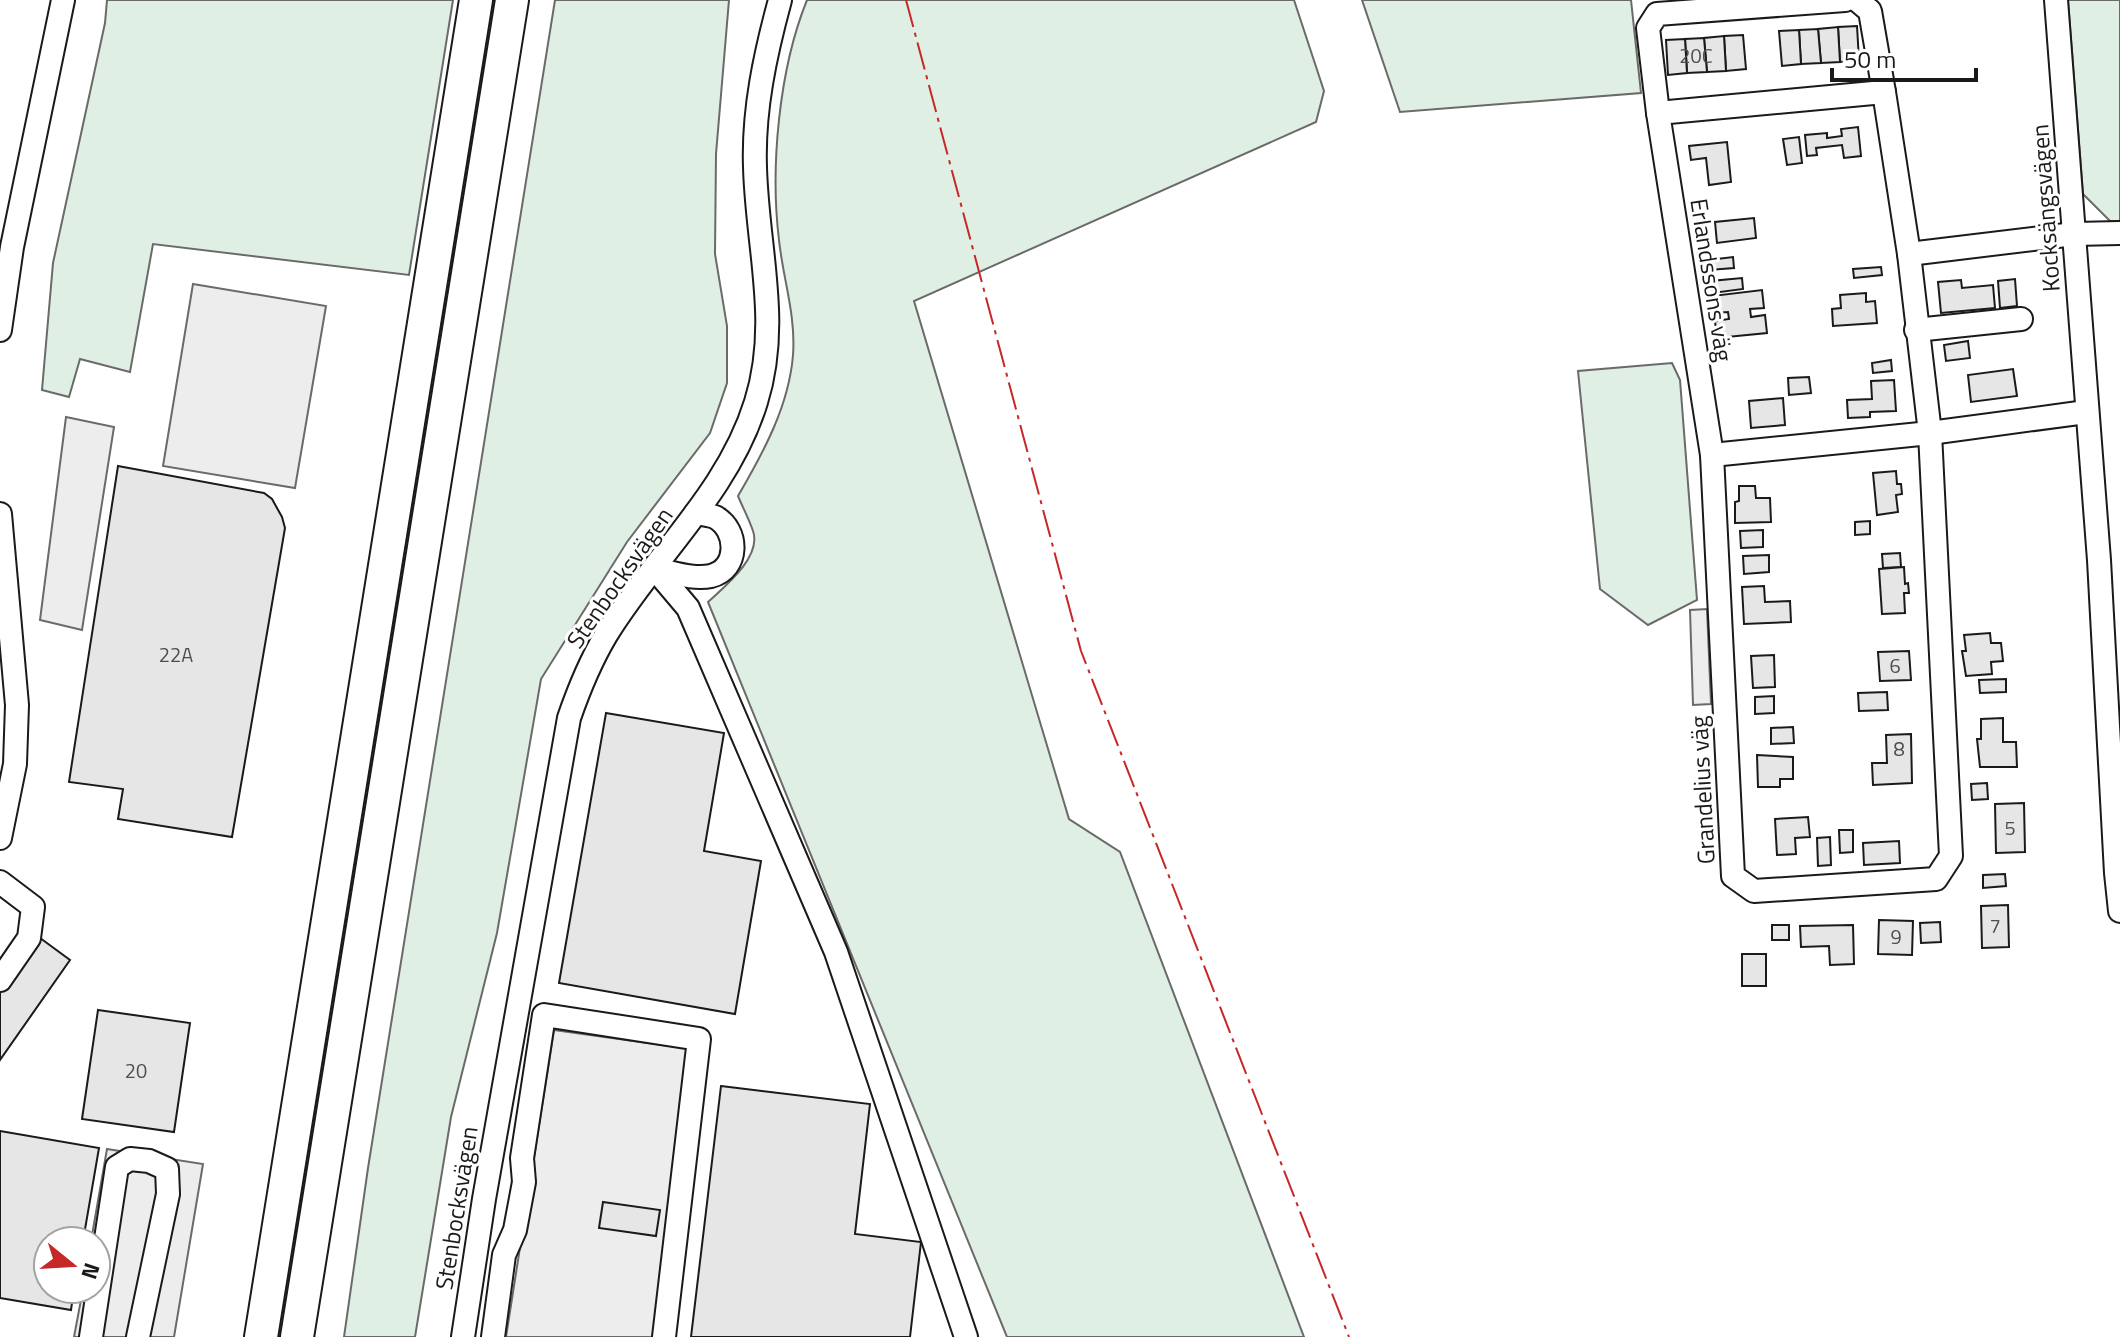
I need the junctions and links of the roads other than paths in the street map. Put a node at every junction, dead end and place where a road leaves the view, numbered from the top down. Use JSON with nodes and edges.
{"nodes":[{"id":1,"x":63,"y":0,"type":"edge"},
{"id":2,"x":476,"y":0,"type":"edge"},
{"id":3,"x":512,"y":0,"type":"edge"},
{"id":4,"x":780,"y":0,"type":"edge"},
{"id":5,"x":1845,"y":0,"type":"edge"},
{"id":6,"x":1857,"y":0,"type":"edge"},
{"id":7,"x":2056,"y":0,"type":"edge"},
{"id":8,"x":1884,"y":92,"type":"junction"},
{"id":9,"x":1658,"y":113,"type":"junction"},
{"id":10,"x":2120,"y":233,"type":"edge"},
{"id":11,"x":2074,"y":234,"type":"junction"},
{"id":12,"x":1909,"y":254,"type":"junction"},
{"id":13,"x":2021,"y":319,"type":"dead end"},
{"id":14,"x":0,"y":330,"type":"edge"},
{"id":15,"x":1916,"y":330,"type":"junction"},
{"id":16,"x":2086,"y":412,"type":"junction"},
{"id":17,"x":1930,"y":433,"type":"junction"},
{"id":18,"x":1712,"y":455,"type":"junction"},
{"id":19,"x":696,"y":513,"type":"junction"},
{"id":20,"x":0,"y":514,"type":"edge"},
{"id":21,"x":655,"y":569,"type":"junction"},
{"id":22,"x":0,"y":838,"type":"edge"},
{"id":23,"x":0,"y":882,"type":"edge"},
{"id":24,"x":2120,"y":911,"type":"edge"},
{"id":25,"x":0,"y":980,"type":"edge"},
{"id":26,"x":484,"y":1199,"type":"junction"},
{"id":27,"x":519,"y":1205,"type":"junction"},
{"id":28,"x":91,"y":1337,"type":"edge"},
{"id":29,"x":138,"y":1337,"type":"edge"},
{"id":30,"x":261,"y":1337,"type":"edge"},
{"id":31,"x":297,"y":1337,"type":"edge"},
{"id":32,"x":463,"y":1337,"type":"edge"},
{"id":33,"x":493,"y":1337,"type":"edge"},
{"id":34,"x":664,"y":1337,"type":"edge"},
{"id":35,"x":966,"y":1337,"type":"edge"}],
"edges":[{"from":1,"to":14,"type":"street"},
{"from":2,"to":30,"type":"highway"},
{"from":3,"to":31,"type":"highway"},
{"from":4,"to":19,"type":"street","name":"Stenbocksvägen"},
{"from":5,"to":9,"type":"street","name":"Erlandssons väg"},
{"from":6,"to":8,"type":"street"},
{"from":7,"to":11,"type":"street","name":"Kocksängsvägen"},
{"from":8,"to":9,"type":"street"},
{"from":8,"to":12,"type":"street"},
{"from":9,"to":18,"type":"street","name":"Erlandssons väg"},
{"from":10,"to":11,"type":"street"},
{"from":11,"to":12,"type":"street"},
{"from":11,"to":16,"type":"street","name":"Kocksängsvägen"},
{"from":12,"to":15,"type":"street"},
{"from":13,"to":15,"type":"street"},
{"from":15,"to":17,"type":"street"},
{"from":16,"to":17,"type":"street"},
{"from":16,"to":24,"type":"street","name":"Kocksängsvägen"},
{"from":17,"to":18,"type":"street"},
{"from":17,"to":18,"type":"street","name":"Grandelius väg"},
{"from":19,"to":21,"type":"street","name":"Stenbocksvägen"},
{"from":19,"to":21,"type":"street"},
{"from":20,"to":22,"type":"street"},
{"from":21,"to":26,"type":"street","name":"Stenbocksvägen"},
{"from":21,"to":35,"type":"street"},
{"from":23,"to":25,"type":"street"},
{"from":26,"to":27,"type":"street"},
{"from":26,"to":32,"type":"street","name":"Stenbocksvägen"},
{"from":27,"to":33,"type":"street"},
{"from":27,"to":34,"type":"street"},
{"from":28,"to":29,"type":"street"}]}
